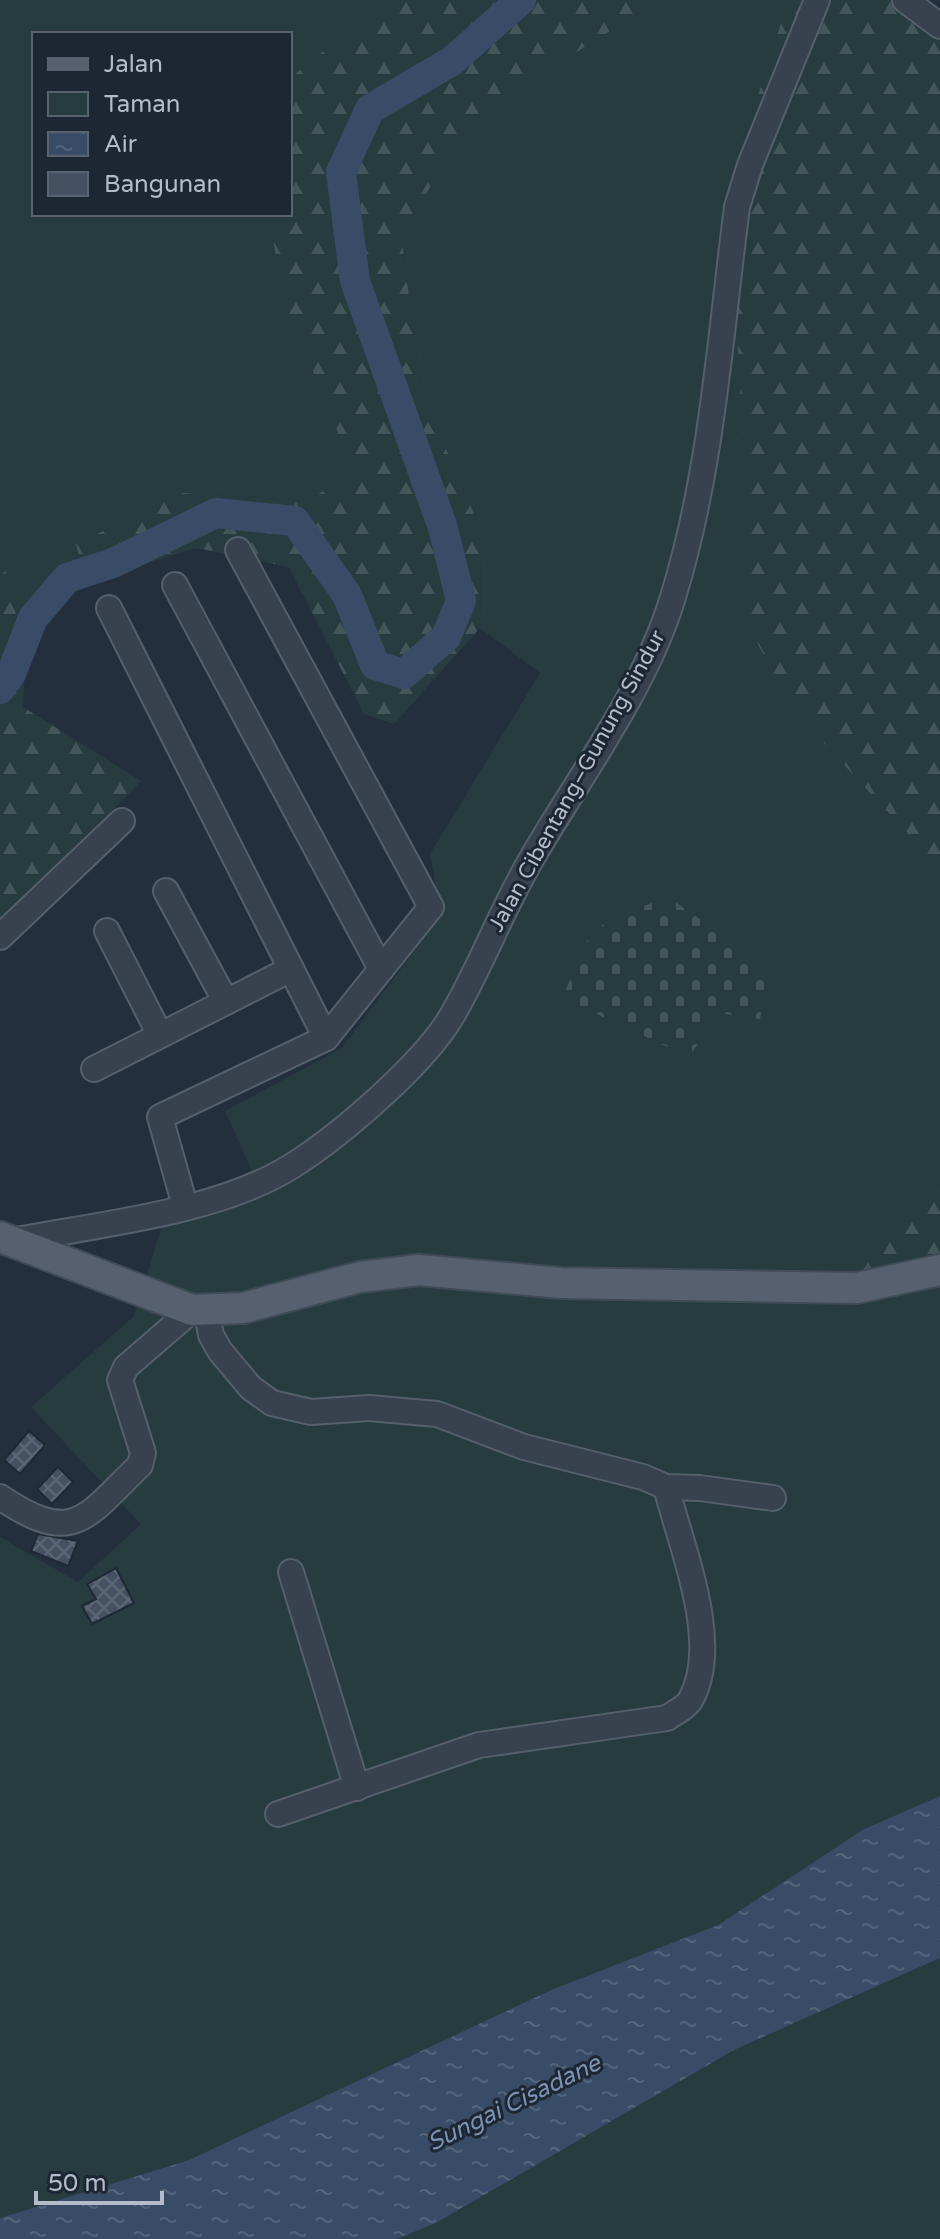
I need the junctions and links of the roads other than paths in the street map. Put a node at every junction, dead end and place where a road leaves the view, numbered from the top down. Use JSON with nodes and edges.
{"nodes":[{"id":1,"x":817,"y":0,"type":"edge"},
{"id":2,"x":905,"y":0,"type":"edge"},
{"id":3,"x":940,"y":26,"type":"edge"},
{"id":4,"x":238,"y":550,"type":"dead end"},
{"id":5,"x":175,"y":585,"type":"dead end"},
{"id":6,"x":109,"y":608,"type":"dead end"},
{"id":7,"x":122,"y":821,"type":"dead end"},
{"id":8,"x":166,"y":891,"type":"dead end"},
{"id":9,"x":107,"y":931,"type":"dead end"},
{"id":10,"x":0,"y":937,"type":"edge"},
{"id":11,"x":291,"y":969,"type":"junction"},
{"id":12,"x":381,"y":969,"type":"junction"},
{"id":13,"x":226,"y":1002,"type":"junction"},
{"id":14,"x":160,"y":1035,"type":"junction"},
{"id":15,"x":326,"y":1038,"type":"junction"},
{"id":16,"x":94,"y":1069,"type":"dead end"},
{"id":17,"x":185,"y":1206,"type":"junction"},
{"id":18,"x":6,"y":1239,"type":"edge"},
{"id":19,"x":940,"y":1270,"type":"edge"},
{"id":20,"x":199,"y":1310,"type":"junction"},
{"id":21,"x":666,"y":1487,"type":"junction"},
{"id":22,"x":0,"y":1497,"type":"edge"},
{"id":23,"x":773,"y":1498,"type":"dead end"},
{"id":24,"x":291,"y":1572,"type":"dead end"},
{"id":25,"x":357,"y":1788,"type":"junction"},
{"id":26,"x":278,"y":1814,"type":"dead end"}],
"edges":[{"from":1,"to":17,"type":"street","name":"Jalan Cibentang–Gunung Sindur"},
{"from":2,"to":3,"type":"street"},
{"from":4,"to":12,"type":"street"},
{"from":5,"to":12,"type":"street"},
{"from":6,"to":11,"type":"street"},
{"from":7,"to":10,"type":"street"},
{"from":8,"to":13,"type":"street"},
{"from":9,"to":14,"type":"street"},
{"from":11,"to":13,"type":"street"},
{"from":11,"to":15,"type":"street"},
{"from":12,"to":15,"type":"street"},
{"from":13,"to":14,"type":"street"},
{"from":14,"to":16,"type":"street"},
{"from":15,"to":17,"type":"street"},
{"from":17,"to":18,"type":"street","name":"Jalan Cibentang–Gunung Sindur"},
{"from":18,"to":20,"type":"main road"},
{"from":19,"to":20,"type":"main road"},
{"from":20,"to":21,"type":"street"},
{"from":20,"to":22,"type":"street"},
{"from":21,"to":23,"type":"street"},
{"from":21,"to":25,"type":"street"},
{"from":24,"to":25,"type":"street"},
{"from":25,"to":26,"type":"street"}]}
